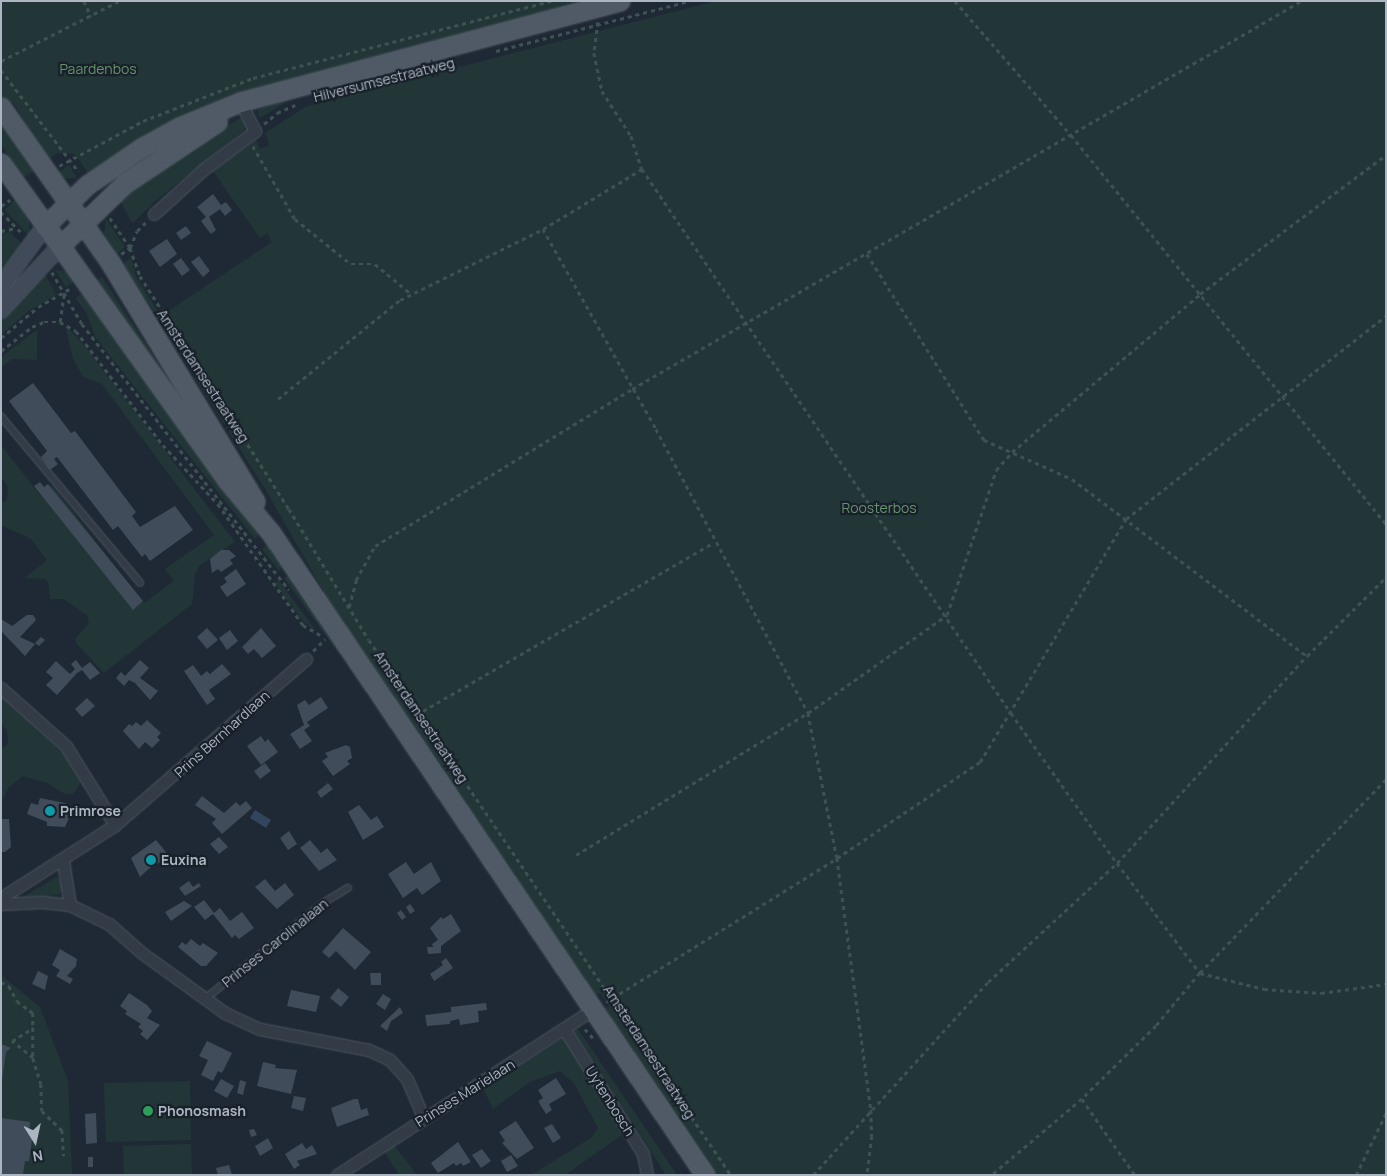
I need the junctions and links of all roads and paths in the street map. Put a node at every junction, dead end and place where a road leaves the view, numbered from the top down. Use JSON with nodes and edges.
{"nodes":[{"id":1,"x":84,"y":1,"type":"edge"},
{"id":2,"x":119,"y":1,"type":"edge"},
{"id":3,"x":620,"y":1,"type":"edge"},
{"id":4,"x":689,"y":1,"type":"edge"},
{"id":5,"x":955,"y":1,"type":"edge"},
{"id":6,"x":1301,"y":1,"type":"edge"},
{"id":7,"x":91,"y":16,"type":"junction"},
{"id":8,"x":598,"y":16,"type":"junction"},
{"id":9,"x":494,"y":52,"type":"dead end"},
{"id":10,"x":1,"y":61,"type":"edge"},
{"id":11,"x":1,"y":70,"type":"edge"},
{"id":12,"x":302,"y":93,"type":"junction"},
{"id":13,"x":242,"y":106,"type":"junction"},
{"id":14,"x":1,"y":107,"type":"edge"},
{"id":15,"x":252,"y":134,"type":"junction"},
{"id":16,"x":1071,"y":135,"type":"junction"},
{"id":17,"x":1386,"y":155,"type":"edge"},
{"id":18,"x":70,"y":160,"type":"dead end"},
{"id":19,"x":1,"y":162,"type":"edge"},
{"id":20,"x":642,"y":170,"type":"junction"},
{"id":21,"x":69,"y":202,"type":"junction"},
{"id":22,"x":154,"y":214,"type":"joint"},
{"id":23,"x":83,"y":223,"type":"junction"},
{"id":24,"x":45,"y":226,"type":"junction"},
{"id":25,"x":17,"y":228,"type":"dead end"},
{"id":26,"x":543,"y":230,"type":"junction"},
{"id":27,"x":1,"y":231,"type":"edge"},
{"id":28,"x":60,"y":246,"type":"junction"},
{"id":29,"x":867,"y":253,"type":"junction"},
{"id":30,"x":1,"y":286,"type":"edge"},
{"id":31,"x":64,"y":293,"type":"junction"},
{"id":32,"x":410,"y":293,"type":"junction"},
{"id":33,"x":1200,"y":294,"type":"junction"},
{"id":34,"x":1,"y":310,"type":"edge"},
{"id":35,"x":1386,"y":316,"type":"edge"},
{"id":36,"x":60,"y":322,"type":"junction"},
{"id":37,"x":748,"y":322,"type":"junction"},
{"id":38,"x":1,"y":338,"type":"edge"},
{"id":39,"x":1,"y":351,"type":"edge"},
{"id":40,"x":632,"y":389,"type":"junction"},
{"id":41,"x":1282,"y":396,"type":"junction"},
{"id":42,"x":278,"y":399,"type":"dead end"},
{"id":43,"x":1,"y":416,"type":"edge"},
{"id":44,"x":1012,"y":452,"type":"junction"},
{"id":45,"x":1126,"y":519,"type":"junction"},
{"id":46,"x":1386,"y":524,"type":"edge"},
{"id":47,"x":271,"y":533,"type":"junction"},
{"id":48,"x":711,"y":544,"type":"dead end"},
{"id":49,"x":1386,"y":577,"type":"edge"},
{"id":50,"x":140,"y":582,"type":"dead end"},
{"id":51,"x":290,"y":591,"type":"dead end"},
{"id":52,"x":348,"y":607,"type":"junction"},
{"id":53,"x":947,"y":615,"type":"junction"},
{"id":54,"x":320,"y":630,"type":"dead end"},
{"id":55,"x":326,"y":638,"type":"junction"},
{"id":56,"x":331,"y":646,"type":"dead end"},
{"id":57,"x":1307,"y":656,"type":"junction"},
{"id":58,"x":306,"y":659,"type":"joint"},
{"id":59,"x":1,"y":688,"type":"edge"},
{"id":60,"x":423,"y":710,"type":"dead end"},
{"id":61,"x":808,"y":713,"type":"junction"},
{"id":62,"x":1011,"y":713,"type":"junction"},
{"id":63,"x":1386,"y":780,"type":"edge"},
{"id":64,"x":115,"y":826,"type":"junction"},
{"id":65,"x":576,"y":855,"type":"dead end"},
{"id":66,"x":837,"y":858,"type":"junction"},
{"id":67,"x":62,"y":861,"type":"junction"},
{"id":68,"x":1117,"y":863,"type":"junction"},
{"id":69,"x":348,"y":888,"type":"dead end"},
{"id":70,"x":1,"y":898,"type":"edge"},
{"id":71,"x":1,"y":904,"type":"edge"},
{"id":72,"x":70,"y":906,"type":"junction"},
{"id":73,"x":1200,"y":973,"type":"junction"},
{"id":74,"x":1,"y":982,"type":"edge"},
{"id":75,"x":1386,"y":984,"type":"edge"},
{"id":76,"x":613,"y":998,"type":"junction"},
{"id":77,"x":204,"y":1000,"type":"junction"},
{"id":78,"x":585,"y":1015,"type":"junction"},
{"id":79,"x":33,"y":1028,"type":"junction"},
{"id":80,"x":565,"y":1030,"type":"junction"},
{"id":81,"x":596,"y":1041,"type":"dead end"},
{"id":82,"x":33,"y":1058,"type":"junction"},
{"id":83,"x":1082,"y":1098,"type":"junction"},
{"id":84,"x":871,"y":1110,"type":"junction"},
{"id":85,"x":1386,"y":1113,"type":"edge"},
{"id":86,"x":424,"y":1119,"type":"junction"},
{"id":87,"x":64,"y":1156,"type":"dead end"},
{"id":88,"x":337,"y":1175,"type":"edge"},
{"id":89,"x":648,"y":1175,"type":"edge"},
{"id":90,"x":705,"y":1175,"type":"edge"},
{"id":91,"x":730,"y":1175,"type":"edge"},
{"id":92,"x":813,"y":1175,"type":"edge"},
{"id":93,"x":867,"y":1175,"type":"edge"},
{"id":94,"x":992,"y":1175,"type":"edge"},
{"id":95,"x":1134,"y":1175,"type":"edge"},
{"id":96,"x":1356,"y":1175,"type":"edge"}],
"edges":[{"from":1,"to":7,"type":"path"},
{"from":2,"to":7,"type":"path"},
{"from":3,"to":8,"type":"main road","name":"Hilversumsestraatweg"},
{"from":4,"to":8,"type":"path"},
{"from":5,"to":16,"type":"path"},
{"from":6,"to":16,"type":"path"},
{"from":7,"to":10,"type":"path"},
{"from":8,"to":9,"type":"path"},
{"from":8,"to":12,"type":"main road","name":"Hilversumsestraatweg"},
{"from":8,"to":20,"type":"path"},
{"from":11,"to":18,"type":"path"},
{"from":12,"to":13,"type":"main road","name":"Hilversumsestraatweg"},
{"from":12,"to":15,"type":"path","name":"Hilversumsestraatweg"},
{"from":13,"to":15,"type":"street"},
{"from":13,"to":21,"type":"main road","name":"Hilversumsestraatweg"},
{"from":13,"to":23,"type":"main road","name":"Hilversumsestraatweg"},
{"from":14,"to":21,"type":"main road","name":"Amsterdamsestraatweg"},
{"from":15,"to":22,"type":"street"},
{"from":15,"to":32,"type":"path"},
{"from":16,"to":29,"type":"path"},
{"from":16,"to":33,"type":"path"},
{"from":17,"to":33,"type":"path"},
{"from":19,"to":24,"type":"main road","name":"Amsterdamsestraatweg"},
{"from":20,"to":26,"type":"path"},
{"from":20,"to":37,"type":"path"},
{"from":21,"to":23,"type":"main road","name":"Amsterdamsestraatweg"},
{"from":21,"to":24,"type":"main road","name":"Hilversumsestraatweg"},
{"from":22,"to":52,"type":"path","name":"Amsterdamsestraatweg"},
{"from":23,"to":28,"type":"main road","name":"Hilversumsestraatweg"},
{"from":23,"to":47,"type":"main road","name":"Amsterdamsestraatweg"},
{"from":24,"to":28,"type":"main road","name":"Amsterdamsestraatweg"},
{"from":24,"to":30,"type":"main road"},
{"from":25,"to":27,"type":"path"},
{"from":26,"to":32,"type":"path"},
{"from":26,"to":40,"type":"path"},
{"from":28,"to":34,"type":"main road"},
{"from":28,"to":47,"type":"main road","name":"Amsterdamsestraatweg"},
{"from":29,"to":37,"type":"path"},
{"from":29,"to":44,"type":"path"},
{"from":31,"to":36,"type":"path"},
{"from":31,"to":38,"type":"path"},
{"from":31,"to":51,"type":"path"},
{"from":32,"to":42,"type":"path"},
{"from":33,"to":41,"type":"path"},
{"from":33,"to":44,"type":"path"},
{"from":35,"to":41,"type":"path"},
{"from":36,"to":39,"type":"path"},
{"from":36,"to":55,"type":"path"},
{"from":37,"to":40,"type":"path"},
{"from":37,"to":53,"type":"path"},
{"from":40,"to":52,"type":"path"},
{"from":40,"to":61,"type":"path"},
{"from":41,"to":45,"type":"path"},
{"from":41,"to":46,"type":"path"},
{"from":43,"to":50,"type":"lane"},
{"from":44,"to":45,"type":"path"},
{"from":44,"to":53,"type":"path"},
{"from":45,"to":57,"type":"path"},
{"from":45,"to":62,"type":"path"},
{"from":47,"to":78,"type":"main road","name":"Amsterdamsestraatweg"},
{"from":48,"to":60,"type":"path"},
{"from":49,"to":57,"type":"path"},
{"from":52,"to":76,"type":"path","name":"Amsterdamsestraatweg"},
{"from":53,"to":61,"type":"path"},
{"from":53,"to":62,"type":"path"},
{"from":54,"to":55,"type":"path"},
{"from":55,"to":56,"type":"path"},
{"from":55,"to":58,"type":"path"},
{"from":57,"to":68,"type":"path"},
{"from":58,"to":64,"type":"street","name":"Prins Bernhardlaan"},
{"from":59,"to":64,"type":"street"},
{"from":61,"to":65,"type":"path"},
{"from":61,"to":66,"type":"path"},
{"from":62,"to":66,"type":"path"},
{"from":62,"to":68,"type":"path"},
{"from":63,"to":73,"type":"path"},
{"from":64,"to":67,"type":"street","name":"Prins Bernhardlaan"},
{"from":66,"to":76,"type":"path"},
{"from":66,"to":84,"type":"path"},
{"from":67,"to":70,"type":"street"},
{"from":67,"to":72,"type":"street"},
{"from":68,"to":73,"type":"path"},
{"from":68,"to":84,"type":"path"},
{"from":69,"to":77,"type":"lane","name":"Prinses Carolinalaan"},
{"from":71,"to":72,"type":"street"},
{"from":72,"to":77,"type":"street"},
{"from":73,"to":75,"type":"path"},
{"from":73,"to":83,"type":"path"},
{"from":74,"to":79,"type":"path"},
{"from":76,"to":78,"type":"path"},
{"from":76,"to":91,"type":"path","name":"Amsterdamsestraatweg"},
{"from":77,"to":86,"type":"street"},
{"from":78,"to":80,"type":"street","name":"Prinses Marielaan"},
{"from":78,"to":81,"type":"path"},
{"from":78,"to":90,"type":"main road","name":"Amsterdamsestraatweg"},
{"from":79,"to":82,"type":"path"},
{"from":79,"to":82,"type":"path"},
{"from":80,"to":86,"type":"street","name":"Prinses Marielaan"},
{"from":80,"to":89,"type":"street","name":"Uytenbosch"},
{"from":82,"to":87,"type":"path"},
{"from":83,"to":94,"type":"path"},
{"from":83,"to":95,"type":"path"},
{"from":84,"to":92,"type":"path"},
{"from":84,"to":93,"type":"path"},
{"from":85,"to":96,"type":"path"},
{"from":86,"to":88,"type":"street","name":"Prinses Marielaan"}]}
